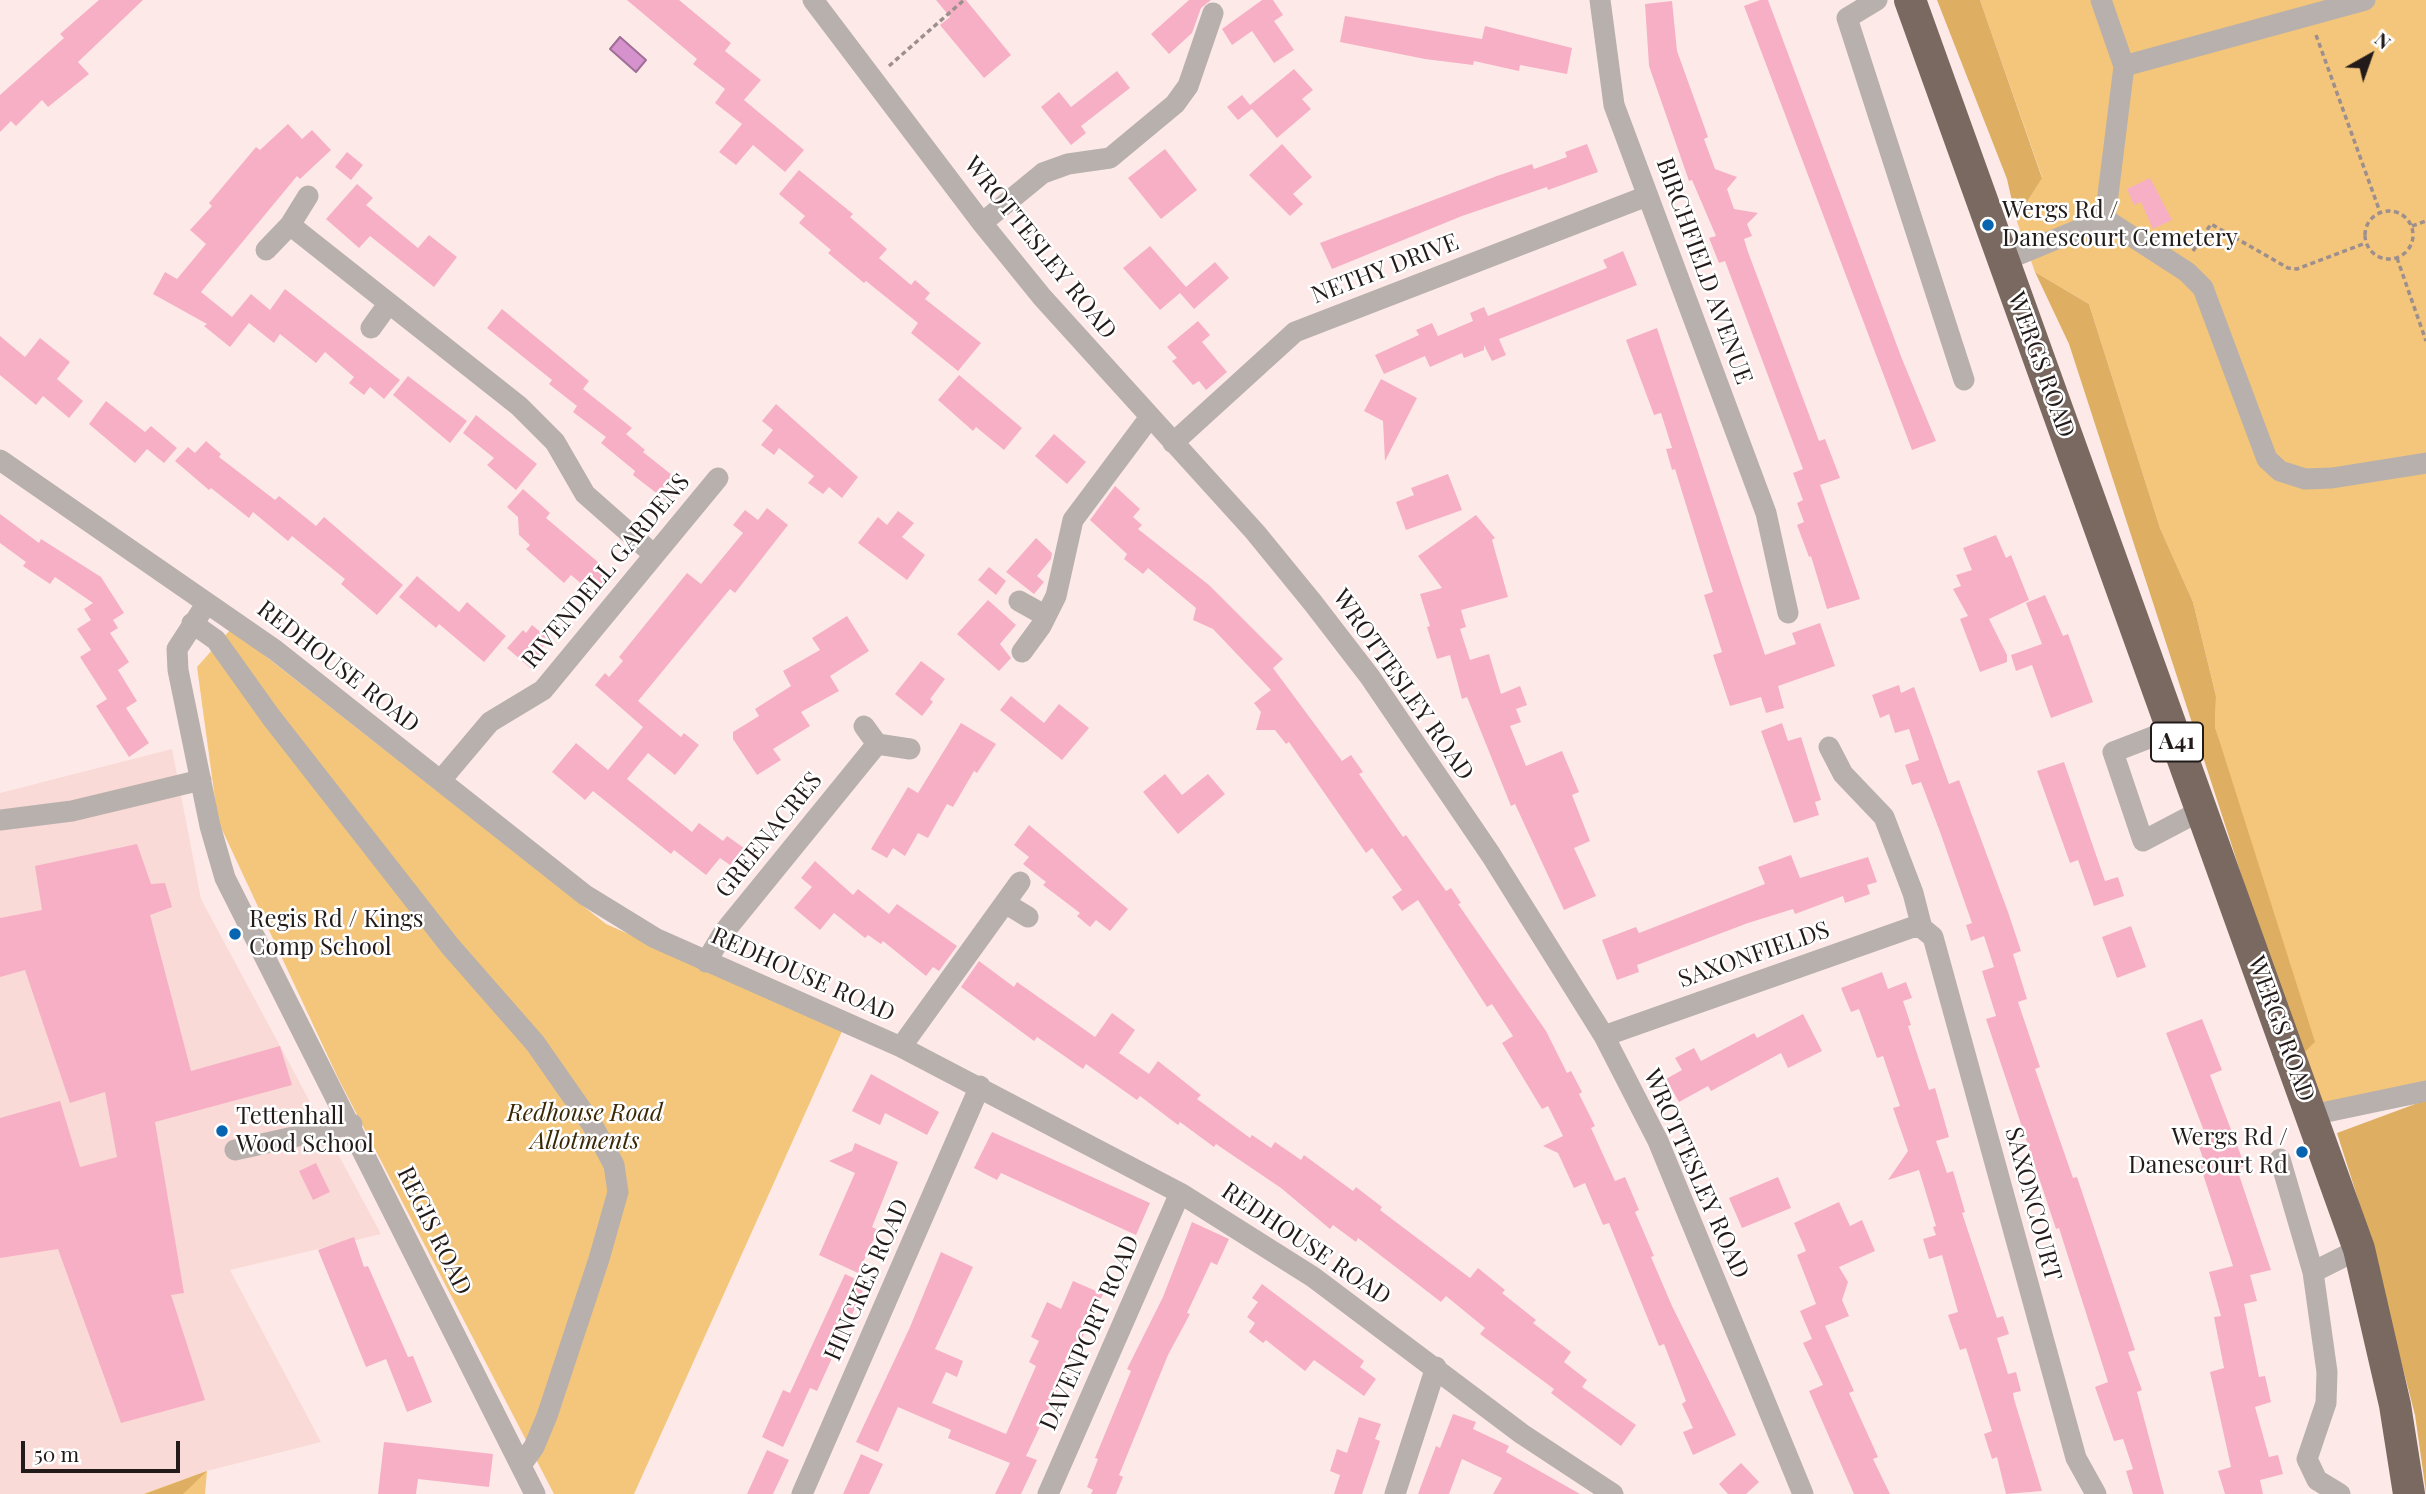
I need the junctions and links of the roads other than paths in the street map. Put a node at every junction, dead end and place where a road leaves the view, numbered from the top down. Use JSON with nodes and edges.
{"nodes":[{"id":1,"x":813,"y":0,"type":"edge"},
{"id":2,"x":1600,"y":0,"type":"edge"},
{"id":3,"x":1877,"y":0,"type":"edge"},
{"id":4,"x":1910,"y":0,"type":"edge"},
{"id":5,"x":2101,"y":0,"type":"edge"},
{"id":6,"x":2365,"y":0,"type":"edge"},
{"id":7,"x":1213,"y":13,"type":"dead end"},
{"id":8,"x":2124,"y":66,"type":"junction"},
{"id":9,"x":1647,"y":195,"type":"junction"},
{"id":10,"x":308,"y":197,"type":"dead end"},
{"id":11,"x":2105,"y":219,"type":"junction"},
{"id":12,"x":982,"y":223,"type":"junction"},
{"id":13,"x":290,"y":225,"type":"junction"},
{"id":14,"x":266,"y":250,"type":"dead end"},
{"id":15,"x":2003,"y":261,"type":"junction"},
{"id":16,"x":389,"y":303,"type":"junction"},
{"id":17,"x":371,"y":328,"type":"dead end"},
{"id":18,"x":1964,"y":380,"type":"dead end"},
{"id":19,"x":1150,"y":417,"type":"junction"},
{"id":20,"x":1173,"y":443,"type":"junction"},
{"id":21,"x":0,"y":460,"type":"edge"},
{"id":22,"x":2426,"y":463,"type":"edge"},
{"id":23,"x":718,"y":478,"type":"dead end"},
{"id":24,"x":653,"y":554,"type":"junction"},
{"id":25,"x":208,"y":601,"type":"junction"},
{"id":26,"x":1019,"y":601,"type":"dead end"},
{"id":27,"x":1788,"y":613,"type":"dead end"},
{"id":28,"x":1046,"y":615,"type":"junction"},
{"id":29,"x":192,"y":623,"type":"junction"},
{"id":30,"x":1022,"y":652,"type":"dead end"},
{"id":31,"x":864,"y":726,"type":"dead end"},
{"id":32,"x":2172,"y":729,"type":"junction"},
{"id":33,"x":877,"y":744,"type":"junction"},
{"id":34,"x":1829,"y":747,"type":"dead end"},
{"id":35,"x":910,"y":749,"type":"dead end"},
{"id":36,"x":201,"y":780,"type":"junction"},
{"id":37,"x":441,"y":780,"type":"junction"},
{"id":38,"x":2202,"y":810,"type":"junction"},
{"id":39,"x":0,"y":820,"type":"edge"},
{"id":40,"x":1020,"y":882,"type":"dead end"},
{"id":41,"x":1005,"y":903,"type":"junction"},
{"id":42,"x":1028,"y":917,"type":"dead end"},
{"id":43,"x":1922,"y":928,"type":"junction"},
{"id":44,"x":706,"y":962,"type":"junction"},
{"id":45,"x":1604,"y":1036,"type":"junction"},
{"id":46,"x":901,"y":1047,"type":"junction"},
{"id":47,"x":980,"y":1086,"type":"junction"},
{"id":48,"x":2426,"y":1091,"type":"edge"},
{"id":49,"x":2312,"y":1115,"type":"junction"},
{"id":50,"x":352,"y":1124,"type":"junction"},
{"id":51,"x":235,"y":1150,"type":"dead end"},
{"id":52,"x":2280,"y":1159,"type":"dead end"},
{"id":53,"x":1180,"y":1193,"type":"junction"},
{"id":54,"x":2359,"y":1249,"type":"junction"},
{"id":55,"x":2313,"y":1272,"type":"junction"},
{"id":56,"x":1436,"y":1367,"type":"junction"},
{"id":57,"x":521,"y":1465,"type":"junction"},
{"id":58,"x":535,"y":1494,"type":"edge"},
{"id":59,"x":802,"y":1494,"type":"edge"},
{"id":60,"x":1048,"y":1494,"type":"edge"},
{"id":61,"x":1395,"y":1494,"type":"edge"},
{"id":62,"x":1613,"y":1494,"type":"edge"},
{"id":63,"x":1803,"y":1494,"type":"edge"},
{"id":64,"x":2096,"y":1494,"type":"edge"},
{"id":65,"x":2340,"y":1494,"type":"edge"},
{"id":66,"x":2409,"y":1494,"type":"edge"}],
"edges":[{"from":1,"to":12,"type":"street","name":"WROTTESLEY ROAD"},
{"from":2,"to":9,"type":"street","name":"BIRCHFIELD AVENUE"},
{"from":3,"to":18,"type":"street"},
{"from":4,"to":15,"type":"highway","name":"WERGS ROAD","number":"A41"},
{"from":5,"to":8,"type":"street"},
{"from":6,"to":8,"type":"street"},
{"from":7,"to":12,"type":"street"},
{"from":8,"to":11,"type":"street"},
{"from":9,"to":20,"type":"street","name":"NETHY DRIVE"},
{"from":9,"to":27,"type":"street","name":"BIRCHFIELD AVENUE"},
{"from":10,"to":13,"type":"street"},
{"from":11,"to":15,"type":"street"},
{"from":11,"to":22,"type":"street"},
{"from":12,"to":19,"type":"street","name":"WROTTESLEY ROAD"},
{"from":13,"to":14,"type":"street"},
{"from":13,"to":16,"type":"street"},
{"from":15,"to":32,"type":"highway","name":"WERGS ROAD","number":"A41"},
{"from":16,"to":17,"type":"street"},
{"from":16,"to":24,"type":"street"},
{"from":19,"to":20,"type":"street","name":"WROTTESLEY ROAD"},
{"from":19,"to":28,"type":"street"},
{"from":20,"to":45,"type":"street","name":"WROTTESLEY ROAD"},
{"from":21,"to":25,"type":"street","name":"REDHOUSE ROAD"},
{"from":23,"to":24,"type":"street","name":"RIVENDELL GARDENS"},
{"from":24,"to":37,"type":"street","name":"RIVENDELL GARDENS"},
{"from":25,"to":29,"type":"street","name":"REGIS ROAD"},
{"from":25,"to":37,"type":"street","name":"REDHOUSE ROAD"},
{"from":26,"to":28,"type":"street"},
{"from":28,"to":30,"type":"street"},
{"from":29,"to":36,"type":"street","name":"REGIS ROAD"},
{"from":29,"to":57,"type":"street"},
{"from":31,"to":33,"type":"street"},
{"from":32,"to":38,"type":"highway","name":"WERGS ROAD","number":"A41"},
{"from":32,"to":38,"type":"street"},
{"from":33,"to":35,"type":"street"},
{"from":33,"to":44,"type":"street","name":"GREENACRES"},
{"from":34,"to":43,"type":"street","name":"SAXONCOURT"},
{"from":36,"to":39,"type":"street"},
{"from":36,"to":50,"type":"street","name":"REGIS ROAD"},
{"from":37,"to":44,"type":"street","name":"REDHOUSE ROAD"},
{"from":38,"to":49,"type":"highway","name":"WERGS ROAD","number":"A41"},
{"from":40,"to":41,"type":"street"},
{"from":41,"to":42,"type":"street"},
{"from":41,"to":46,"type":"street"},
{"from":43,"to":45,"type":"street","name":"SAXONFIELDS"},
{"from":43,"to":64,"type":"street","name":"SAXONCOURT"},
{"from":44,"to":46,"type":"street","name":"REDHOUSE ROAD"},
{"from":45,"to":63,"type":"street","name":"WROTTESLEY ROAD"},
{"from":46,"to":47,"type":"street","name":"REDHOUSE ROAD"},
{"from":47,"to":53,"type":"street","name":"REDHOUSE ROAD"},
{"from":47,"to":59,"type":"street","name":"HINCKES ROAD"},
{"from":48,"to":49,"type":"street"},
{"from":49,"to":54,"type":"highway","name":"WERGS ROAD","number":"A41"},
{"from":50,"to":51,"type":"street"},
{"from":50,"to":57,"type":"street","name":"REGIS ROAD"},
{"from":52,"to":55,"type":"street"},
{"from":53,"to":56,"type":"street","name":"REDHOUSE ROAD"},
{"from":53,"to":60,"type":"street","name":"DAVENPORT ROAD"},
{"from":54,"to":55,"type":"street"},
{"from":54,"to":66,"type":"highway","name":"WERGS ROAD","number":"A41"},
{"from":55,"to":65,"type":"street"},
{"from":56,"to":61,"type":"street"},
{"from":56,"to":62,"type":"street","name":"REDHOUSE ROAD"},
{"from":57,"to":58,"type":"street","name":"REGIS ROAD"}]}
